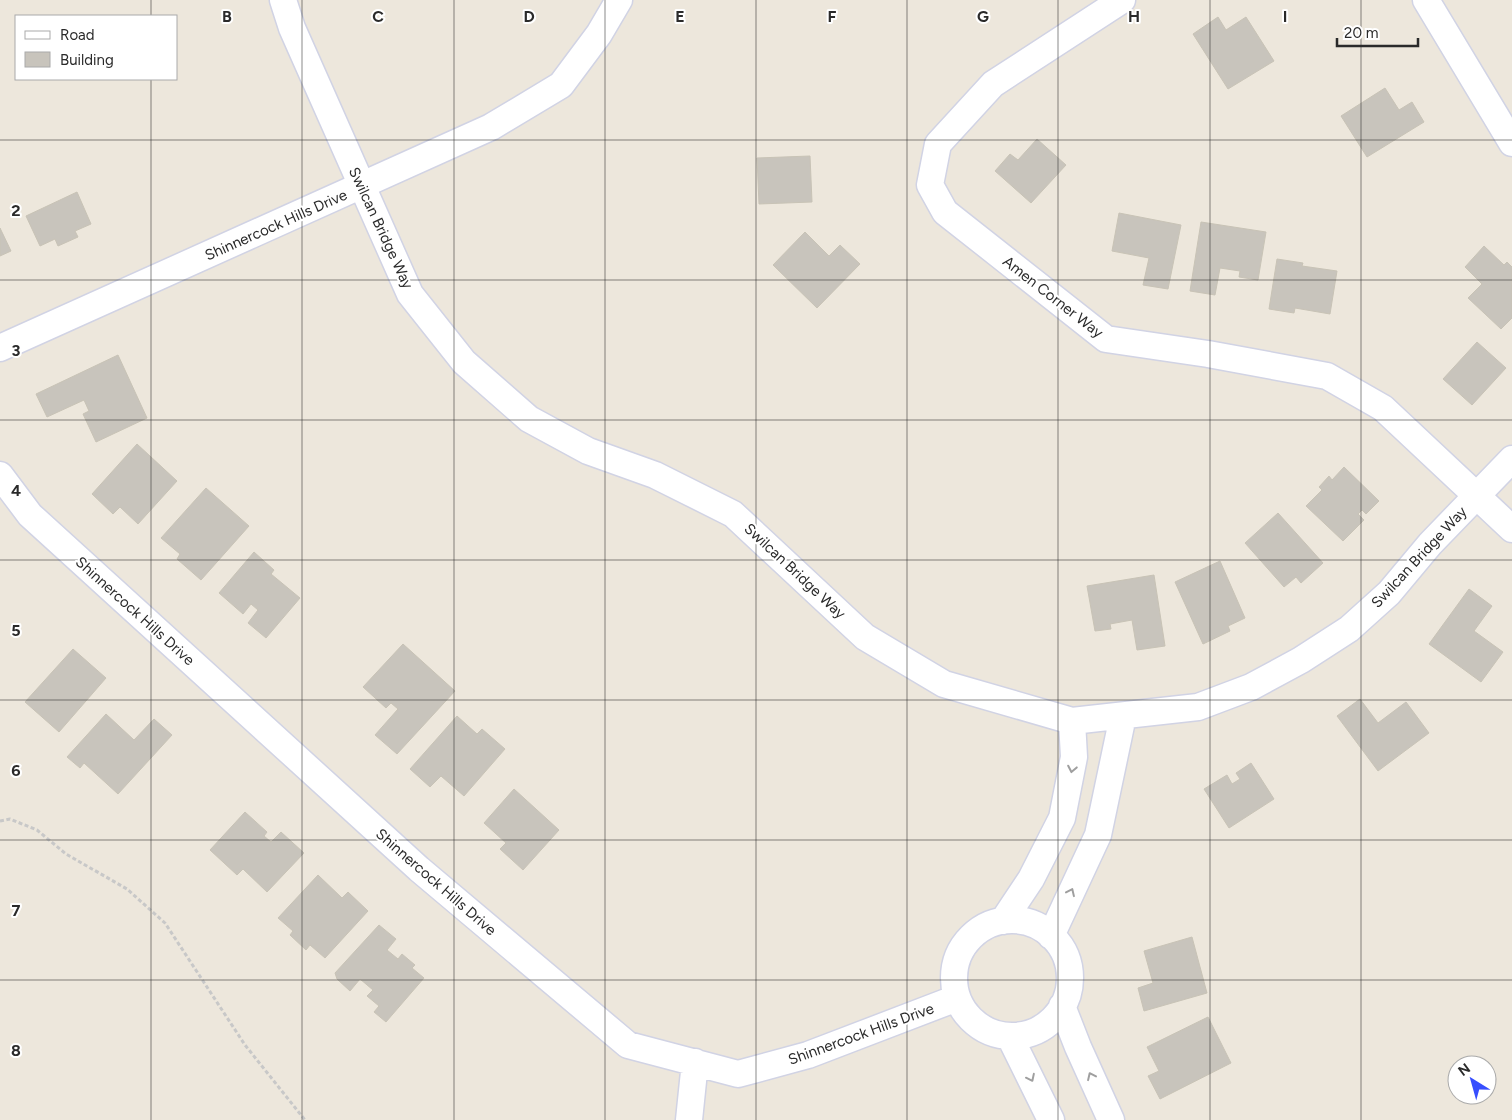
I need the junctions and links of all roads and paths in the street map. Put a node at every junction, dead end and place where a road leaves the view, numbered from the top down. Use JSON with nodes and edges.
{"nodes":[{"id":1,"x":283,"y":0,"type":"edge"},
{"id":2,"x":619,"y":0,"type":"edge"},
{"id":3,"x":1122,"y":0,"type":"edge"},
{"id":4,"x":1426,"y":0,"type":"edge"},
{"id":5,"x":1512,"y":143,"type":"edge"},
{"id":6,"x":361,"y":187,"type":"junction"},
{"id":7,"x":0,"y":348,"type":"edge"},
{"id":8,"x":1512,"y":459,"type":"edge"},
{"id":9,"x":0,"y":475,"type":"edge"},
{"id":10,"x":1476,"y":496,"type":"junction"},
{"id":11,"x":1512,"y":528,"type":"edge"},
{"id":12,"x":1123,"y":716,"type":"junction"},
{"id":13,"x":1072,"y":721,"type":"junction"},
{"id":14,"x":0,"y":821,"type":"edge"},
{"id":15,"x":1003,"y":921,"type":"junction"},
{"id":16,"x":1051,"y":936,"type":"junction"},
{"id":17,"x":957,"y":998,"type":"junction"},
{"id":18,"x":1062,"y":1006,"type":"junction"},
{"id":19,"x":1010,"y":1037,"type":"junction"},
{"id":20,"x":695,"y":1062,"type":"junction"},
{"id":21,"x":305,"y":1120,"type":"edge"},
{"id":22,"x":689,"y":1120,"type":"edge"},
{"id":23,"x":1051,"y":1120,"type":"edge"},
{"id":24,"x":1111,"y":1120,"type":"edge"}],
"edges":[{"from":1,"to":6,"type":"street","name":"Swilcan Bridge Way"},
{"from":2,"to":6,"type":"street","name":"Shinnercock Hills Drive"},
{"from":3,"to":10,"type":"street","name":"Amen Corner Way"},
{"from":4,"to":5,"type":"street"},
{"from":6,"to":7,"type":"street","name":"Shinnercock Hills Drive"},
{"from":6,"to":13,"type":"street","name":"Swilcan Bridge Way"},
{"from":8,"to":10,"type":"street"},
{"from":9,"to":20,"type":"street","name":"Shinnercock Hills Drive"},
{"from":10,"to":11,"type":"street","name":"Amen Corner Way"},
{"from":10,"to":12,"type":"street","name":"Swilcan Bridge Way"},
{"from":12,"to":13,"type":"street","name":"Swilcan Bridge Way"},
{"from":16,"to":12,"type":"street","one_way":true},
{"from":13,"to":15,"type":"street","one_way":true},
{"from":14,"to":21,"type":"path"},
{"from":15,"to":16,"type":"street"},
{"from":15,"to":17,"type":"street"},
{"from":16,"to":18,"type":"street"},
{"from":17,"to":19,"type":"street"},
{"from":17,"to":20,"type":"street","name":"Shinnercock Hills Drive"},
{"from":18,"to":19,"type":"street"},
{"from":24,"to":18,"type":"street","one_way":true},
{"from":19,"to":23,"type":"street","one_way":true},
{"from":20,"to":22,"type":"street"}]}
